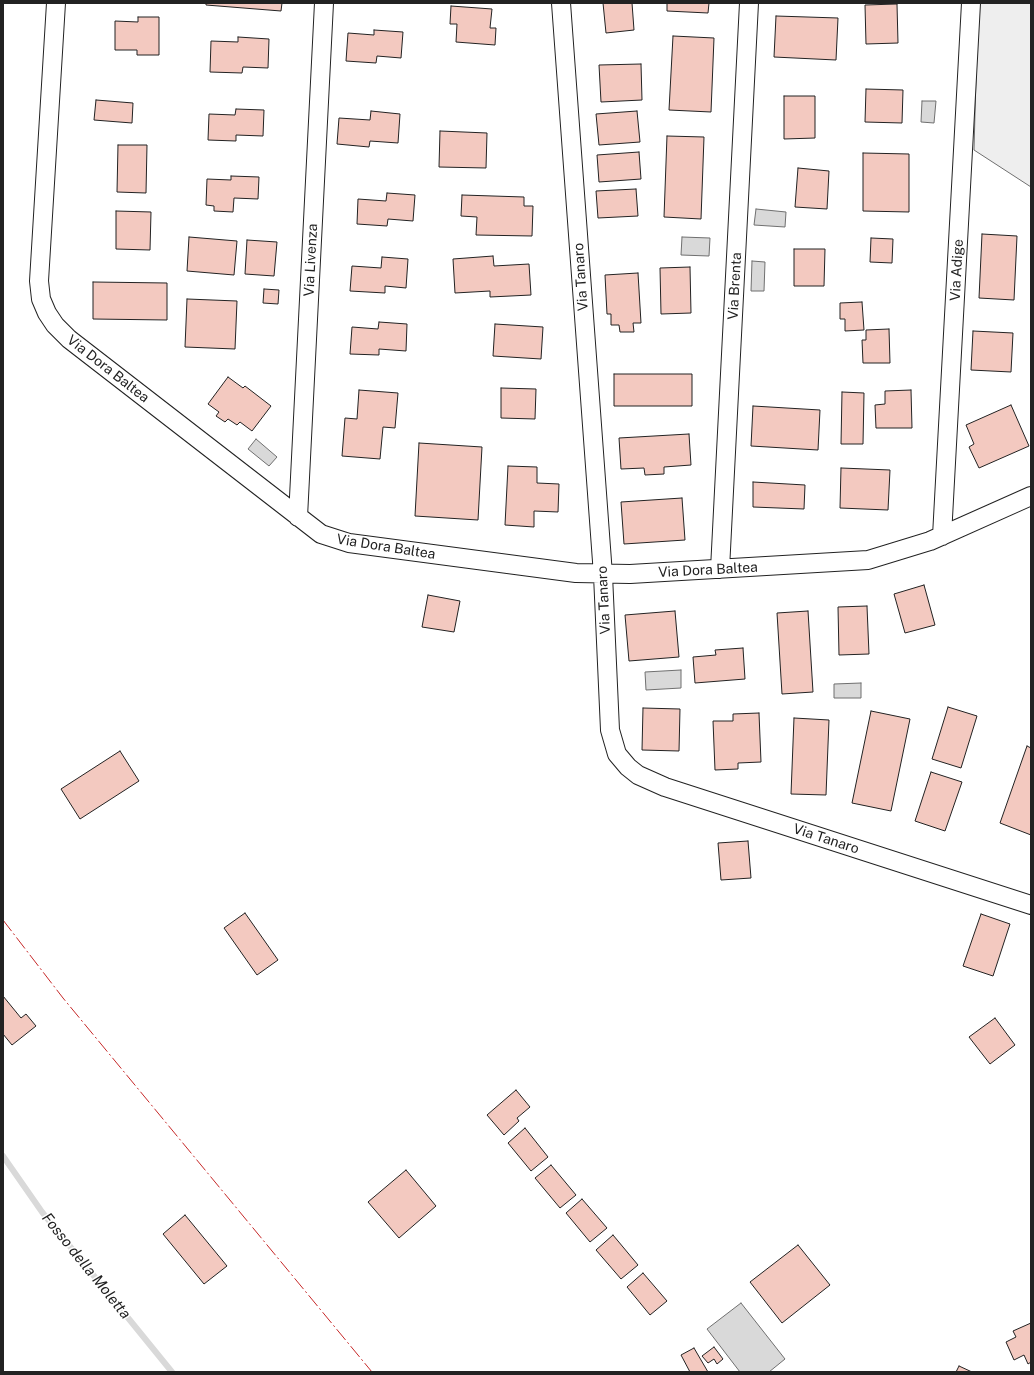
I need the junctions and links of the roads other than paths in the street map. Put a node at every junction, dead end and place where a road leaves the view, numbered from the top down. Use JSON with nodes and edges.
{"nodes":[{"id":1,"x":56,"y":3,"type":"edge"},
{"id":2,"x":324,"y":3,"type":"edge"},
{"id":3,"x":561,"y":3,"type":"edge"},
{"id":4,"x":749,"y":3,"type":"edge"},
{"id":5,"x":971,"y":3,"type":"edge"},
{"id":6,"x":1031,"y":496,"type":"edge"},
{"id":7,"x":298,"y":517,"type":"junction"},
{"id":8,"x":942,"y":536,"type":"junction"},
{"id":9,"x":720,"y":569,"type":"junction"},
{"id":10,"x":602,"y":575,"type":"junction"},
{"id":11,"x":1031,"y":905,"type":"edge"}],
"edges":[{"from":1,"to":7,"type":"street","name":"Via Dora Baltea"},
{"from":2,"to":7,"type":"street","name":"Via Livenza"},
{"from":3,"to":10,"type":"street","name":"Via Tanaro"},
{"from":4,"to":9,"type":"street","name":"Via Brenta"},
{"from":5,"to":8,"type":"street","name":"Via Adige"},
{"from":6,"to":8,"type":"street","name":"Via Dora Baltea"},
{"from":7,"to":10,"type":"street","name":"Via Dora Baltea"},
{"from":8,"to":9,"type":"street","name":"Via Dora Baltea"},
{"from":9,"to":10,"type":"street","name":"Via Dora Baltea"},
{"from":10,"to":11,"type":"street","name":"Via Tanaro"}]}
